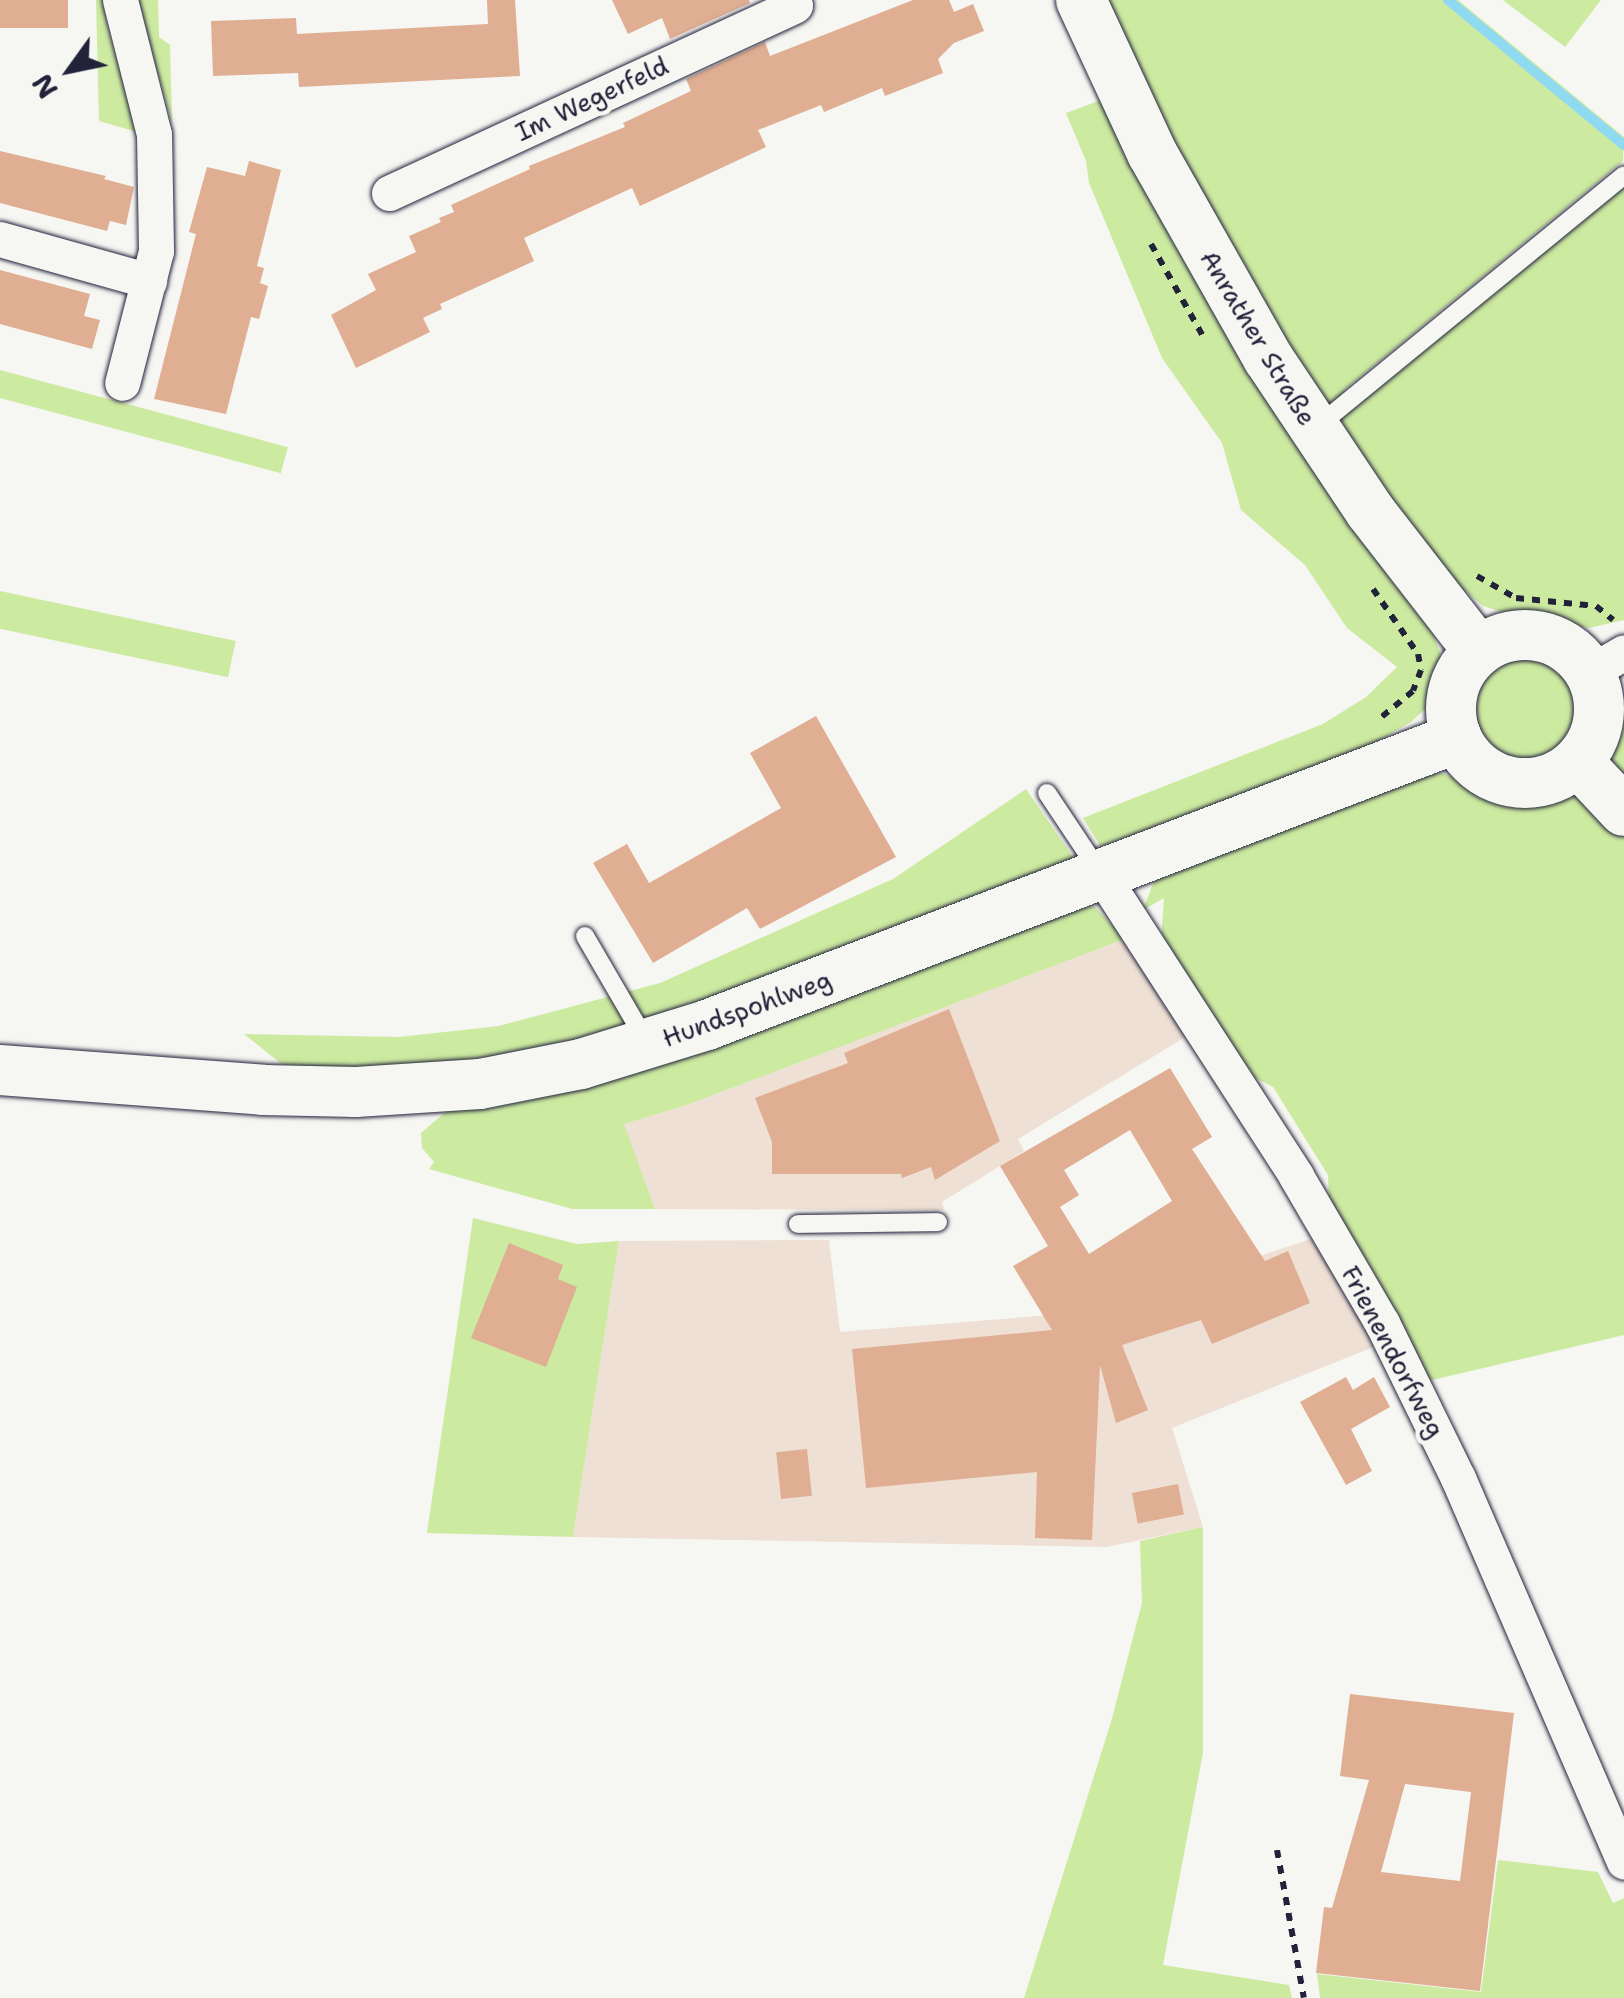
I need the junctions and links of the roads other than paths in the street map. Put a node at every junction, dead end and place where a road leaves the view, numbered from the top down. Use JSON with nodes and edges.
{"nodes":[{"id":1,"x":120,"y":0,"type":"edge"},
{"id":2,"x":1081,"y":0,"type":"edge"},
{"id":3,"x":799,"y":2,"type":"edge"},
{"id":4,"x":1624,"y":175,"type":"edge"},
{"id":5,"x":388,"y":193,"type":"dead end"},
{"id":6,"x":0,"y":239,"type":"edge"},
{"id":7,"x":149,"y":281,"type":"junction"},
{"id":8,"x":122,"y":383,"type":"dead end"},
{"id":9,"x":1314,"y":429,"type":"junction"},
{"id":10,"x":1478,"y":650,"type":"junction"},
{"id":11,"x":1610,"y":650,"type":"edge"},
{"id":12,"x":1457,"y":738,"type":"junction"},
{"id":13,"x":1578,"y":762,"type":"junction"},
{"id":14,"x":1047,"y":792,"type":"dead end"},
{"id":15,"x":1624,"y":811,"type":"edge"},
{"id":16,"x":1101,"y":874,"type":"junction"},
{"id":17,"x":585,"y":936,"type":"dead end"},
{"id":18,"x":649,"y":1045,"type":"junction"},
{"id":19,"x":0,"y":1070,"type":"edge"},
{"id":20,"x":938,"y":1222,"type":"dead end"},
{"id":21,"x":798,"y":1224,"type":"dead end"},
{"id":22,"x":1624,"y":1862,"type":"edge"}],
"edges":[{"from":1,"to":7,"type":"street"},
{"from":2,"to":9,"type":"street","name":"Anrather Straße"},
{"from":3,"to":5,"type":"street","name":"Im Wegerfeld"},
{"from":4,"to":9,"type":"lane"},
{"from":6,"to":7,"type":"street"},
{"from":7,"to":8,"type":"street"},
{"from":9,"to":10,"type":"street","name":"Anrather Straße"},
{"from":10,"to":11,"type":"street"},
{"from":10,"to":12,"type":"street"},
{"from":11,"to":13,"type":"street"},
{"from":12,"to":13,"type":"street"},
{"from":12,"to":16,"type":"street","name":"Hundspohlweg"},
{"from":13,"to":15,"type":"street"},
{"from":14,"to":16,"type":"lane"},
{"from":16,"to":18,"type":"street","name":"Hundspohlweg"},
{"from":16,"to":22,"type":"street","name":"Frienendorfweg"},
{"from":17,"to":18,"type":"lane"},
{"from":18,"to":19,"type":"street","name":"Hundspohlweg"},
{"from":20,"to":21,"type":"lane"}]}
